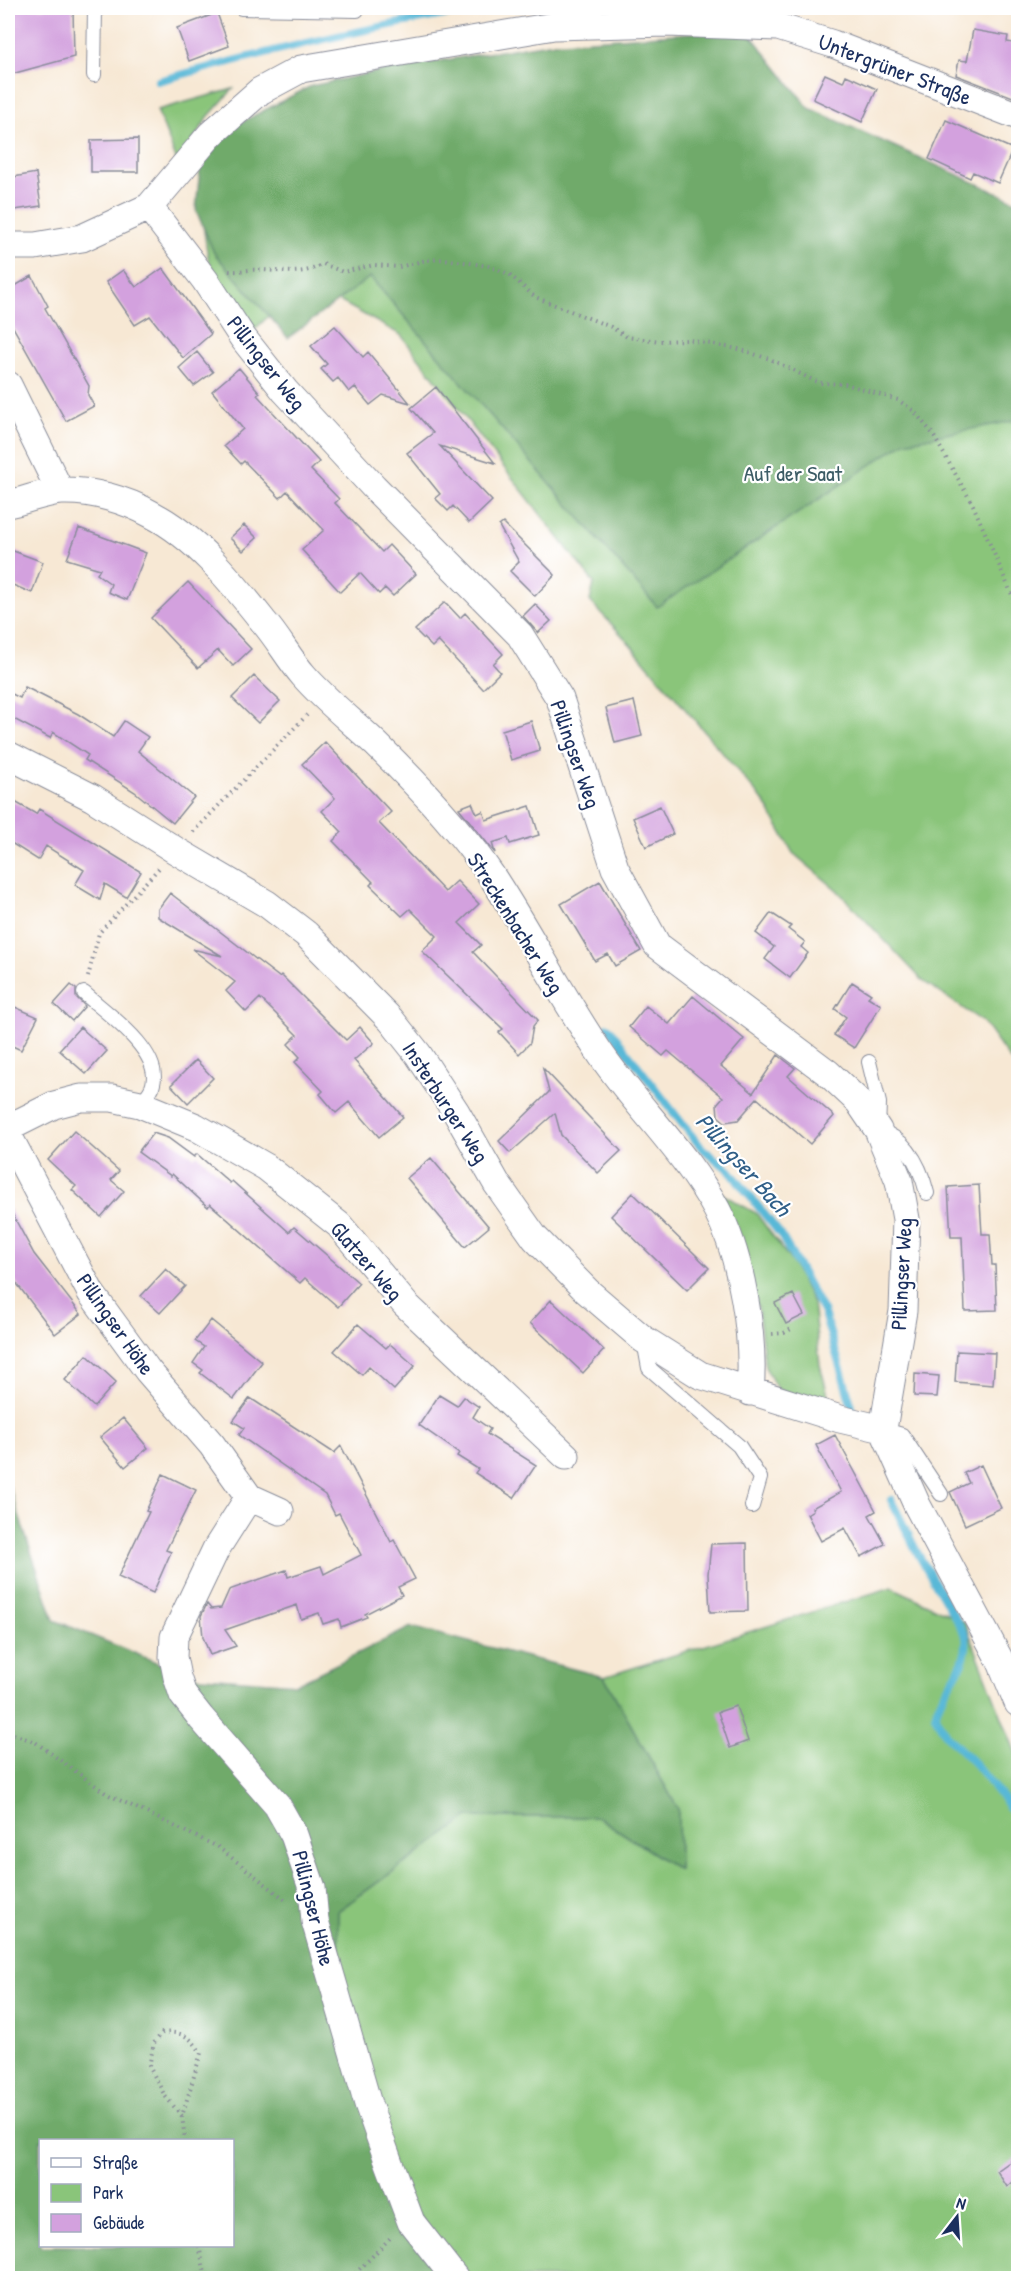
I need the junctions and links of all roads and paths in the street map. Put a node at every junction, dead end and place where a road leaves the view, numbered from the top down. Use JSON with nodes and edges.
{"nodes":[{"id":1,"x":95,"y":8,"type":"edge"},
{"id":2,"x":241,"y":8,"type":"edge"},
{"id":3,"x":357,"y":10,"type":"dead end"},
{"id":4,"x":553,"y":17,"type":"edge"},
{"id":5,"x":94,"y":75,"type":"dead end"},
{"id":6,"x":1018,"y":116,"type":"edge"},
{"id":7,"x":149,"y":207,"type":"junction"},
{"id":8,"x":8,"y":246,"type":"edge"},
{"id":9,"x":205,"y":280,"type":"junction"},
{"id":10,"x":8,"y":385,"type":"edge"},
{"id":11,"x":60,"y":491,"type":"junction"},
{"id":12,"x":8,"y":504,"type":"edge"},
{"id":13,"x":1018,"y":609,"type":"edge"},
{"id":14,"x":324,"y":697,"type":"junction"},
{"id":15,"x":8,"y":755,"type":"edge"},
{"id":16,"x":175,"y":850,"type":"junction"},
{"id":17,"x":87,"y":978,"type":"dead end"},
{"id":18,"x":84,"y":993,"type":"dead end"},
{"id":19,"x":869,"y":1062,"type":"dead end"},
{"id":20,"x":140,"y":1104,"type":"junction"},
{"id":21,"x":8,"y":1128,"type":"edge"},
{"id":22,"x":878,"y":1130,"type":"junction"},
{"id":23,"x":8,"y":1135,"type":"edge"},
{"id":24,"x":927,"y":1193,"type":"dead end"},
{"id":25,"x":644,"y":1339,"type":"junction"},
{"id":26,"x":750,"y":1392,"type":"junction"},
{"id":27,"x":883,"y":1429,"type":"junction"},
{"id":28,"x":566,"y":1456,"type":"dead end"},
{"id":29,"x":941,"y":1494,"type":"dead end"},
{"id":30,"x":249,"y":1497,"type":"junction"},
{"id":31,"x":752,"y":1506,"type":"dead end"},
{"id":32,"x":280,"y":1511,"type":"dead end"},
{"id":33,"x":1018,"y":1702,"type":"edge"},
{"id":34,"x":8,"y":1732,"type":"edge"},
{"id":35,"x":315,"y":1921,"type":"junction"},
{"id":36,"x":182,"y":2116,"type":"junction"},
{"id":37,"x":185,"y":2139,"type":"edge"},
{"id":38,"x":411,"y":2222,"type":"junction"},
{"id":39,"x":199,"y":2247,"type":"edge"},
{"id":40,"x":206,"y":2278,"type":"edge"},
{"id":41,"x":351,"y":2278,"type":"edge"},
{"id":42,"x":455,"y":2278,"type":"edge"}],
"edges":[{"from":1,"to":5,"type":"lane"},
{"from":2,"to":3,"type":"lane"},
{"from":4,"to":6,"type":"street","name":"Untergrüner Straße"},
{"from":4,"to":7,"type":"street"},
{"from":7,"to":8,"type":"street"},
{"from":7,"to":9,"type":"street","name":"Pillingser Weg"},
{"from":9,"to":13,"type":"path"},
{"from":9,"to":22,"type":"street","name":"Pillingser Weg"},
{"from":10,"to":11,"type":"street"},
{"from":11,"to":12,"type":"street"},
{"from":11,"to":14,"type":"street","name":"Streckenbacher Weg"},
{"from":14,"to":16,"type":"path"},
{"from":14,"to":26,"type":"street","name":"Streckenbacher Weg"},
{"from":15,"to":16,"type":"street","name":"Insterburger Weg"},
{"from":16,"to":17,"type":"path"},
{"from":16,"to":25,"type":"street","name":"Insterburger Weg"},
{"from":18,"to":20,"type":"lane"},
{"from":19,"to":22,"type":"lane"},
{"from":20,"to":21,"type":"street","name":"Glatzer Weg"},
{"from":20,"to":28,"type":"street","name":"Glatzer Weg"},
{"from":22,"to":24,"type":"lane"},
{"from":22,"to":27,"type":"street","name":"Pillingser Weg"},
{"from":23,"to":30,"type":"street","name":"Pillingser Höhe"},
{"from":25,"to":26,"type":"street","name":"Insterburger Weg"},
{"from":25,"to":31,"type":"lane"},
{"from":26,"to":27,"type":"street","name":"Insterburger Weg"},
{"from":27,"to":29,"type":"lane"},
{"from":27,"to":33,"type":"street"},
{"from":30,"to":32,"type":"street"},
{"from":30,"to":35,"type":"street","name":"Pillingser Höhe"},
{"from":34,"to":35,"type":"path"},
{"from":35,"to":38,"type":"street","name":"Pillingser Höhe"},
{"from":36,"to":36,"type":"path"},
{"from":36,"to":37,"type":"path"},
{"from":38,"to":41,"type":"path"},
{"from":38,"to":42,"type":"street","name":"Pillingser Höhe"},
{"from":39,"to":40,"type":"path"}]}
